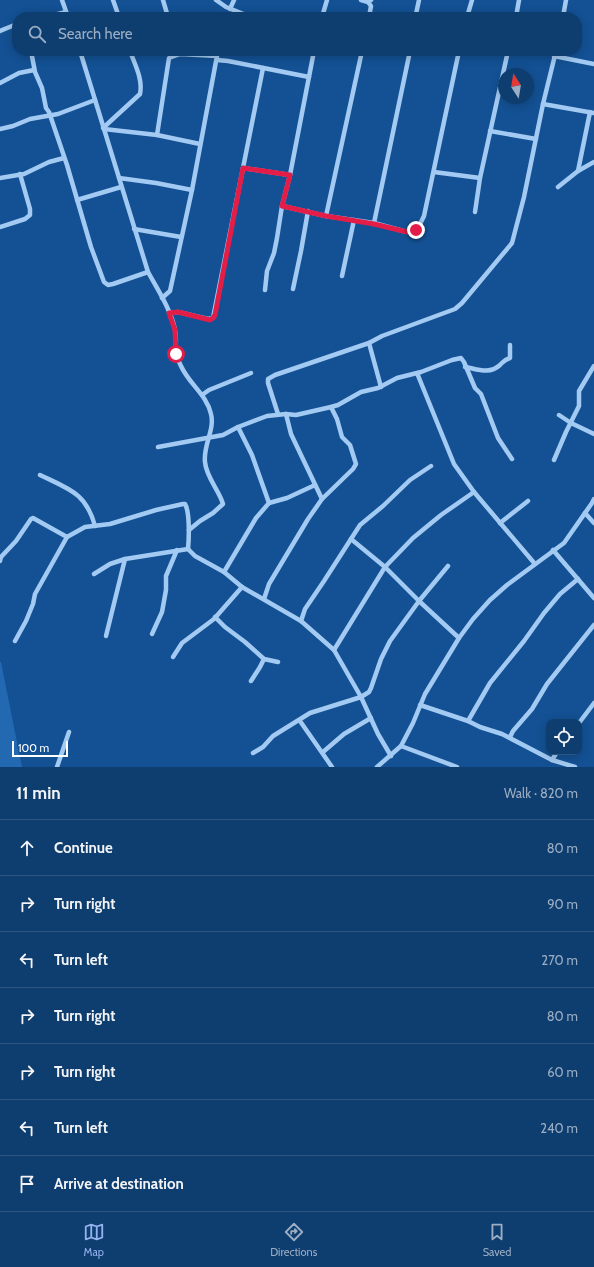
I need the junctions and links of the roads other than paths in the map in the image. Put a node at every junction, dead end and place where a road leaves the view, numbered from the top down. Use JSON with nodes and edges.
{"nodes":[{"id":1,"x":62,"y":0,"type":"edge"},
{"id":2,"x":113,"y":0,"type":"edge"},
{"id":3,"x":163,"y":0,"type":"edge"},
{"id":4,"x":216,"y":0,"type":"edge"},
{"id":5,"x":234,"y":0,"type":"edge"},
{"id":6,"x":327,"y":0,"type":"edge"},
{"id":7,"x":361,"y":0,"type":"edge"},
{"id":8,"x":419,"y":0,"type":"edge"},
{"id":9,"x":472,"y":0,"type":"edge"},
{"id":10,"x":519,"y":0,"type":"edge"},
{"id":11,"x":566,"y":0,"type":"edge"},
{"id":12,"x":370,"y":2,"type":"edge"},
{"id":13,"x":230,"y":9,"type":"junction"},
{"id":14,"x":66,"y":12,"type":"edge"},
{"id":15,"x":117,"y":12,"type":"edge"},
{"id":16,"x":167,"y":12,"type":"edge"},
{"id":17,"x":238,"y":12,"type":"edge"},
{"id":18,"x":323,"y":12,"type":"edge"},
{"id":19,"x":369,"y":12,"type":"edge"},
{"id":20,"x":417,"y":12,"type":"edge"},
{"id":21,"x":468,"y":12,"type":"edge"},
{"id":22,"x":517,"y":12,"type":"edge"},
{"id":23,"x":564,"y":12,"type":"edge"},
{"id":24,"x":12,"y":26,"type":"edge"},
{"id":25,"x":0,"y":31,"type":"edge"},
{"id":26,"x":32,"y":56,"type":"edge"},
{"id":27,"x":82,"y":56,"type":"edge"},
{"id":28,"x":132,"y":56,"type":"edge"},
{"id":29,"x":173,"y":56,"type":"edge"},
{"id":30,"x":217,"y":56,"type":"edge"},
{"id":31,"x":313,"y":56,"type":"edge"},
{"id":32,"x":361,"y":56,"type":"edge"},
{"id":33,"x":409,"y":56,"type":"edge"},
{"id":34,"x":458,"y":56,"type":"edge"},
{"id":35,"x":507,"y":56,"type":"edge"},
{"id":36,"x":555,"y":56,"type":"edge"},
{"id":37,"x":563,"y":56,"type":"edge"},
{"id":38,"x":217,"y":60,"type":"junction"},
{"id":39,"x":594,"y":64,"type":"edge"},
{"id":40,"x":263,"y":68,"type":"junction"},
{"id":41,"x":34,"y":70,"type":"junction"},
{"id":42,"x":308,"y":77,"type":"junction"},
{"id":43,"x":0,"y":83,"type":"edge"},
{"id":44,"x":95,"y":100,"type":"junction"},
{"id":45,"x":543,"y":104,"type":"junction"},
{"id":46,"x":592,"y":112,"type":"edge"},
{"id":47,"x":50,"y":116,"type":"junction"},
{"id":48,"x":0,"y":129,"type":"edge"},
{"id":49,"x":104,"y":129,"type":"junction"},
{"id":50,"x":490,"y":131,"type":"junction"},
{"id":51,"x":157,"y":135,"type":"junction"},
{"id":52,"x":536,"y":139,"type":"junction"},
{"id":53,"x":200,"y":144,"type":"junction"},
{"id":54,"x":64,"y":158,"type":"junction"},
{"id":55,"x":594,"y":162,"type":"edge"},
{"id":56,"x":243,"y":168,"type":"junction"},
{"id":57,"x":434,"y":172,"type":"junction"},
{"id":58,"x":578,"y":172,"type":"junction"},
{"id":59,"x":20,"y":174,"type":"junction"},
{"id":60,"x":290,"y":175,"type":"junction"},
{"id":61,"x":0,"y":178,"type":"edge"},
{"id":62,"x":119,"y":178,"type":"junction"},
{"id":63,"x":480,"y":178,"type":"junction"},
{"id":64,"x":121,"y":187,"type":"junction"},
{"id":65,"x":558,"y":187,"type":"dead end"},
{"id":66,"x":192,"y":190,"type":"junction"},
{"id":67,"x":77,"y":200,"type":"junction"},
{"id":68,"x":282,"y":206,"type":"junction"},
{"id":69,"x":308,"y":211,"type":"junction"},
{"id":70,"x":475,"y":212,"type":"dead end"},
{"id":71,"x":326,"y":216,"type":"junction"},
{"id":72,"x":354,"y":220,"type":"junction"},
{"id":73,"x":374,"y":224,"type":"junction"},
{"id":74,"x":0,"y":227,"type":"edge"},
{"id":75,"x":134,"y":229,"type":"junction"},
{"id":76,"x":181,"y":237,"type":"junction"},
{"id":77,"x":148,"y":272,"type":"junction"},
{"id":78,"x":342,"y":276,"type":"dead end"},
{"id":79,"x":292,"y":289,"type":"dead end"},
{"id":80,"x":265,"y":290,"type":"dead end"},
{"id":81,"x":162,"y":298,"type":"junction"},
{"id":82,"x":169,"y":313,"type":"junction"},
{"id":83,"x":369,"y":343,"type":"junction"},
{"id":84,"x":510,"y":346,"type":"dead end"},
{"id":85,"x":594,"y":366,"type":"edge"},
{"id":86,"x":465,"y":367,"type":"junction"},
{"id":87,"x":251,"y":373,"type":"dead end"},
{"id":88,"x":417,"y":373,"type":"junction"},
{"id":89,"x":381,"y":387,"type":"junction"},
{"id":90,"x":202,"y":395,"type":"junction"},
{"id":91,"x":331,"y":407,"type":"junction"},
{"id":92,"x":278,"y":414,"type":"junction"},
{"id":93,"x":286,"y":414,"type":"junction"},
{"id":94,"x":559,"y":415,"type":"dead end"},
{"id":95,"x":571,"y":423,"type":"junction"},
{"id":96,"x":238,"y":427,"type":"junction"},
{"id":97,"x":594,"y":434,"type":"edge"},
{"id":98,"x":207,"y":438,"type":"junction"},
{"id":99,"x":158,"y":447,"type":"dead end"},
{"id":100,"x":512,"y":459,"type":"dead end"},
{"id":101,"x":554,"y":460,"type":"dead end"},
{"id":102,"x":431,"y":466,"type":"dead end"},
{"id":103,"x":40,"y":475,"type":"dead end"},
{"id":104,"x":315,"y":485,"type":"junction"},
{"id":105,"x":474,"y":492,"type":"junction"},
{"id":106,"x":322,"y":499,"type":"junction"},
{"id":107,"x":528,"y":501,"type":"dead end"},
{"id":108,"x":593,"y":501,"type":"edge"},
{"id":109,"x":269,"y":503,"type":"junction"},
{"id":110,"x":585,"y":513,"type":"junction"},
{"id":111,"x":500,"y":523,"type":"junction"},
{"id":112,"x":594,"y":523,"type":"edge"},
{"id":113,"x":95,"y":526,"type":"junction"},
{"id":114,"x":189,"y":530,"type":"junction"},
{"id":115,"x":67,"y":537,"type":"junction"},
{"id":116,"x":351,"y":539,"type":"junction"},
{"id":117,"x":188,"y":549,"type":"junction"},
{"id":118,"x":177,"y":550,"type":"junction"},
{"id":119,"x":553,"y":550,"type":"junction"},
{"id":120,"x":125,"y":559,"type":"junction"},
{"id":121,"x":0,"y":562,"type":"edge"},
{"id":122,"x":535,"y":564,"type":"junction"},
{"id":123,"x":448,"y":566,"type":"dead end"},
{"id":124,"x":385,"y":567,"type":"junction"},
{"id":125,"x":224,"y":572,"type":"junction"},
{"id":126,"x":94,"y":574,"type":"dead end"},
{"id":127,"x":578,"y":580,"type":"junction"},
{"id":128,"x":242,"y":587,"type":"junction"},
{"id":129,"x":594,"y":598,"type":"edge"},
{"id":130,"x":264,"y":599,"type":"junction"},
{"id":131,"x":419,"y":601,"type":"junction"},
{"id":132,"x":215,"y":617,"type":"junction"},
{"id":133,"x":301,"y":621,"type":"junction"},
{"id":134,"x":594,"y":625,"type":"edge"},
{"id":135,"x":152,"y":634,"type":"dead end"},
{"id":136,"x":106,"y":636,"type":"dead end"},
{"id":137,"x":459,"y":638,"type":"junction"},
{"id":138,"x":15,"y":641,"type":"dead end"},
{"id":139,"x":334,"y":650,"type":"junction"},
{"id":140,"x":173,"y":657,"type":"dead end"},
{"id":141,"x":264,"y":659,"type":"junction"},
{"id":142,"x":278,"y":662,"type":"dead end"},
{"id":143,"x":251,"y":681,"type":"dead end"},
{"id":144,"x":361,"y":697,"type":"junction"},
{"id":145,"x":594,"y":703,"type":"edge"},
{"id":146,"x":420,"y":705,"type":"junction"},
{"id":147,"x":371,"y":718,"type":"junction"},
{"id":148,"x":582,"y":719,"type":"edge"},
{"id":149,"x":300,"y":721,"type":"junction"},
{"id":150,"x":468,"y":721,"type":"junction"},
{"id":151,"x":69,"y":732,"type":"dead end"},
{"id":152,"x":510,"y":737,"type":"junction"},
{"id":153,"x":401,"y":746,"type":"junction"},
{"id":154,"x":323,"y":752,"type":"junction"},
{"id":155,"x":253,"y":753,"type":"dead end"},
{"id":156,"x":555,"y":755,"type":"edge"},
{"id":157,"x":391,"y":756,"type":"junction"},
{"id":158,"x":552,"y":760,"type":"junction"},
{"id":159,"x":444,"y":762,"type":"junction"},
{"id":160,"x":56,"y":767,"type":"edge"},
{"id":161,"x":332,"y":767,"type":"edge"},
{"id":162,"x":377,"y":767,"type":"edge"},
{"id":163,"x":442,"y":767,"type":"edge"},
{"id":164,"x":457,"y":767,"type":"edge"},
{"id":165,"x":575,"y":767,"type":"edge"}],
"edges":[{"from":1,"to":14,"type":"street"},
{"from":2,"to":15,"type":"street"},
{"from":3,"to":16,"type":"street"},
{"from":4,"to":13,"type":"street"},
{"from":5,"to":13,"type":"street"},
{"from":6,"to":18,"type":"street"},
{"from":7,"to":12,"type":"street"},
{"from":8,"to":20,"type":"street"},
{"from":9,"to":21,"type":"street"},
{"from":10,"to":22,"type":"street"},
{"from":11,"to":23,"type":"street"},
{"from":12,"to":19,"type":"street"},
{"from":13,"to":17,"type":"street"},
{"from":24,"to":25,"type":"street"},
{"from":26,"to":41,"type":"street"},
{"from":27,"to":44,"type":"street"},
{"from":28,"to":49,"type":"street"},
{"from":29,"to":51,"type":"street"},
{"from":30,"to":38,"type":"street"},
{"from":31,"to":42,"type":"street"},
{"from":32,"to":71,"type":"street"},
{"from":33,"to":73,"type":"street"},
{"from":34,"to":57,"type":"street"},
{"from":35,"to":50,"type":"street"},
{"from":36,"to":45,"type":"street"},
{"from":37,"to":39,"type":"street"},
{"from":38,"to":40,"type":"street"},
{"from":38,"to":53,"type":"street"},
{"from":40,"to":42,"type":"street"},
{"from":40,"to":56,"type":"street"},
{"from":41,"to":43,"type":"street"},
{"from":41,"to":47,"type":"street"},
{"from":42,"to":60,"type":"street"},
{"from":44,"to":47,"type":"street"},
{"from":44,"to":49,"type":"street"},
{"from":45,"to":46,"type":"street"},
{"from":45,"to":52,"type":"street"},
{"from":46,"to":58,"type":"street"},
{"from":47,"to":48,"type":"street"},
{"from":47,"to":54,"type":"street"},
{"from":49,"to":51,"type":"street"},
{"from":49,"to":62,"type":"street"},
{"from":50,"to":52,"type":"street"},
{"from":50,"to":63,"type":"street"},
{"from":51,"to":53,"type":"street"},
{"from":52,"to":83,"type":"street"},
{"from":53,"to":66,"type":"street"},
{"from":54,"to":59,"type":"street"},
{"from":54,"to":67,"type":"street"},
{"from":55,"to":58,"type":"street"},
{"from":56,"to":60,"type":"street"},
{"from":56,"to":82,"type":"street"},
{"from":57,"to":63,"type":"street"},
{"from":57,"to":73,"type":"street"},
{"from":58,"to":65,"type":"street"},
{"from":59,"to":61,"type":"street"},
{"from":59,"to":74,"type":"street"},
{"from":60,"to":68,"type":"street"},
{"from":62,"to":64,"type":"street"},
{"from":62,"to":66,"type":"street"},
{"from":63,"to":70,"type":"street"},
{"from":64,"to":67,"type":"street"},
{"from":64,"to":75,"type":"street"},
{"from":66,"to":76,"type":"street"},
{"from":67,"to":77,"type":"street"},
{"from":68,"to":69,"type":"street"},
{"from":68,"to":80,"type":"street"},
{"from":69,"to":71,"type":"street"},
{"from":69,"to":79,"type":"street"},
{"from":71,"to":72,"type":"street"},
{"from":72,"to":73,"type":"street"},
{"from":72,"to":78,"type":"street"},
{"from":75,"to":76,"type":"street"},
{"from":75,"to":77,"type":"street"},
{"from":76,"to":81,"type":"street"},
{"from":77,"to":81,"type":"street"},
{"from":81,"to":82,"type":"street"},
{"from":82,"to":90,"type":"street"},
{"from":83,"to":89,"type":"street"},
{"from":83,"to":92,"type":"street"},
{"from":84,"to":86,"type":"street"},
{"from":85,"to":95,"type":"street"},
{"from":86,"to":88,"type":"street"},
{"from":86,"to":100,"type":"street"},
{"from":87,"to":90,"type":"street"},
{"from":88,"to":89,"type":"street"},
{"from":88,"to":105,"type":"street"},
{"from":89,"to":91,"type":"street"},
{"from":90,"to":98,"type":"street"},
{"from":91,"to":93,"type":"street"},
{"from":91,"to":106,"type":"street"},
{"from":92,"to":93,"type":"street"},
{"from":92,"to":96,"type":"street"},
{"from":93,"to":104,"type":"street"},
{"from":94,"to":95,"type":"street"},
{"from":95,"to":97,"type":"street"},
{"from":95,"to":101,"type":"street"},
{"from":96,"to":98,"type":"street"},
{"from":96,"to":109,"type":"street"},
{"from":98,"to":99,"type":"street"},
{"from":98,"to":114,"type":"street"},
{"from":102,"to":116,"type":"street"},
{"from":103,"to":113,"type":"street"},
{"from":104,"to":106,"type":"street"},
{"from":104,"to":109,"type":"street"},
{"from":105,"to":111,"type":"street"},
{"from":105,"to":124,"type":"street"},
{"from":106,"to":130,"type":"street"},
{"from":107,"to":111,"type":"street"},
{"from":108,"to":110,"type":"street"},
{"from":109,"to":125,"type":"street"},
{"from":110,"to":112,"type":"street"},
{"from":110,"to":119,"type":"street"},
{"from":111,"to":122,"type":"street"},
{"from":113,"to":114,"type":"street"},
{"from":113,"to":115,"type":"street"},
{"from":114,"to":117,"type":"street"},
{"from":115,"to":121,"type":"street"},
{"from":115,"to":138,"type":"street"},
{"from":116,"to":124,"type":"street"},
{"from":116,"to":133,"type":"street"},
{"from":117,"to":118,"type":"street"},
{"from":117,"to":125,"type":"street"},
{"from":118,"to":120,"type":"street"},
{"from":118,"to":135,"type":"street"},
{"from":119,"to":122,"type":"street"},
{"from":119,"to":127,"type":"street"},
{"from":120,"to":126,"type":"street"},
{"from":120,"to":136,"type":"street"},
{"from":122,"to":137,"type":"street"},
{"from":123,"to":131,"type":"street"},
{"from":124,"to":131,"type":"street"},
{"from":124,"to":139,"type":"street"},
{"from":125,"to":128,"type":"street"},
{"from":127,"to":129,"type":"street"},
{"from":127,"to":150,"type":"street"},
{"from":128,"to":130,"type":"street"},
{"from":128,"to":132,"type":"street"},
{"from":130,"to":133,"type":"street"},
{"from":131,"to":137,"type":"street"},
{"from":131,"to":144,"type":"street"},
{"from":132,"to":140,"type":"street"},
{"from":132,"to":141,"type":"street"},
{"from":133,"to":139,"type":"street"},
{"from":134,"to":152,"type":"street"},
{"from":137,"to":146,"type":"street"},
{"from":139,"to":144,"type":"street"},
{"from":141,"to":142,"type":"street"},
{"from":141,"to":143,"type":"street"},
{"from":144,"to":147,"type":"street"},
{"from":144,"to":149,"type":"street"},
{"from":145,"to":148,"type":"street"},
{"from":146,"to":150,"type":"street"},
{"from":146,"to":153,"type":"street"},
{"from":147,"to":154,"type":"street"},
{"from":147,"to":157,"type":"street"},
{"from":149,"to":154,"type":"street"},
{"from":149,"to":155,"type":"street"},
{"from":150,"to":152,"type":"street"},
{"from":151,"to":160,"type":"street"},
{"from":152,"to":158,"type":"street"},
{"from":153,"to":157,"type":"street"},
{"from":153,"to":159,"type":"street"},
{"from":154,"to":161,"type":"street"},
{"from":156,"to":158,"type":"street"},
{"from":157,"to":162,"type":"street"},
{"from":158,"to":165,"type":"street"},
{"from":159,"to":163,"type":"street"},
{"from":159,"to":164,"type":"street"}]}
